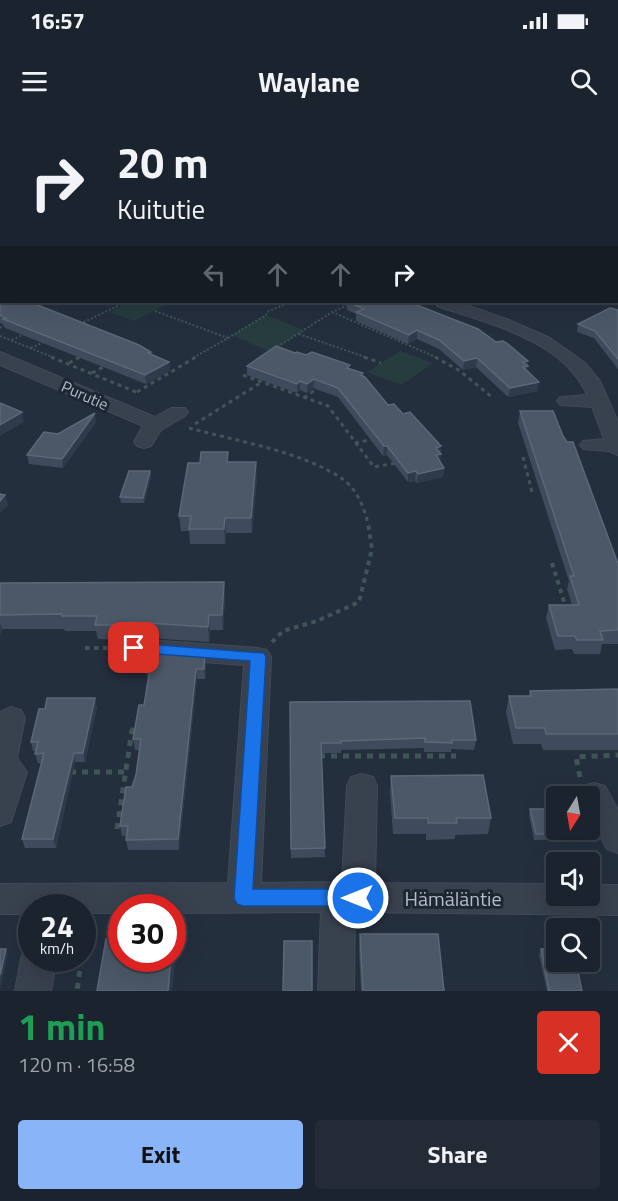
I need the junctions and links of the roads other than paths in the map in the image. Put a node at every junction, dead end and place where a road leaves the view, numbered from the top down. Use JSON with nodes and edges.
{"nodes":[{"id":1,"x":445,"y":303,"type":"edge"},
{"id":2,"x":0,"y":358,"type":"edge"},
{"id":3,"x":567,"y":401,"type":"dead end"},
{"id":4,"x":598,"y":401,"type":"junction"},
{"id":5,"x":183,"y":420,"type":"road end"},
{"id":6,"x":590,"y":445,"type":"dead end"},
{"id":7,"x":617,"y":447,"type":"edge"},
{"id":8,"x":134,"y":648,"type":"dead end"},
{"id":9,"x":11,"y":718,"type":"dead end"},
{"id":10,"x":362,"y":786,"type":"dead end"},
{"id":11,"x":600,"y":806,"type":"edge"},
{"id":12,"x":0,"y":813,"type":"edge"},
{"id":13,"x":618,"y":840,"type":"edge"},
{"id":14,"x":243,"y":898,"type":"junction"},
{"id":15,"x":348,"y":898,"type":"junction"},
{"id":16,"x":0,"y":899,"type":"edge"},
{"id":17,"x":18,"y":900,"type":"edge"},
{"id":18,"x":618,"y":900,"type":"edge"},
{"id":19,"x":96,"y":902,"type":"edge"},
{"id":20,"x":36,"y":972,"type":"edge"},
{"id":21,"x":33,"y":991,"type":"edge"},
{"id":22,"x":336,"y":991,"type":"edge"}],
"edges":[{"from":1,"to":4,"type":"street"},
{"from":2,"to":5,"type":"street","name":"Purutie"},
{"from":3,"to":4,"type":"street"},
{"from":4,"to":7,"type":"street"},
{"from":6,"to":7,"type":"street"},
{"from":8,"to":14,"type":"street"},
{"from":9,"to":12,"type":"street"},
{"from":10,"to":15,"type":"street"},
{"from":11,"to":13,"type":"street"},
{"from":14,"to":15,"type":"street","name":"Hämäläntie"},
{"from":14,"to":19,"type":"street","name":"Hämäläntie"},
{"from":15,"to":18,"type":"street","name":"Hämäläntie"},
{"from":15,"to":22,"type":"street"},
{"from":16,"to":17,"type":"street","name":"Hämäläntie"},
{"from":20,"to":21,"type":"street"}]}
